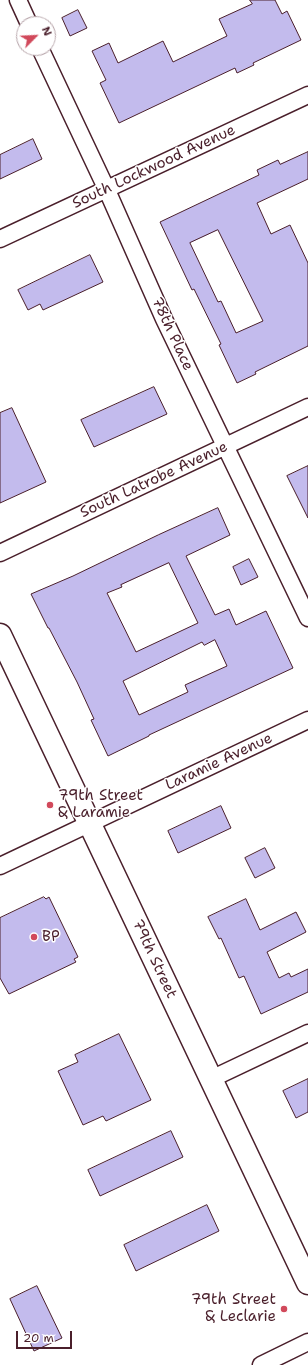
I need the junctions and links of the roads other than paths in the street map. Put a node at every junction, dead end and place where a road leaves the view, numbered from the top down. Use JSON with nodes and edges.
{"nodes":[{"id":1,"x":18,"y":0,"type":"edge"},
{"id":2,"x":25,"y":16,"type":"edge"},
{"id":3,"x":44,"y":56,"type":"edge"},
{"id":4,"x":308,"y":95,"type":"edge"},
{"id":5,"x":106,"y":188,"type":"junction"},
{"id":6,"x":0,"y":239,"type":"edge"},
{"id":7,"x":308,"y":407,"type":"edge"},
{"id":8,"x":226,"y":446,"type":"junction"},
{"id":9,"x":0,"y":553,"type":"edge"},
{"id":10,"x":308,"y":618,"type":"edge"},
{"id":11,"x":0,"y":635,"type":"edge"},
{"id":12,"x":308,"y":720,"type":"edge"},
{"id":13,"x":90,"y":823,"type":"junction"},
{"id":14,"x":0,"y":866,"type":"edge"},
{"id":15,"x":308,"y":1033,"type":"edge"},
{"id":16,"x":211,"y":1079,"type":"junction"},
{"id":17,"x":308,"y":1283,"type":"edge"},
{"id":18,"x":308,"y":1342,"type":"edge"},
{"id":19,"x":261,"y":1365,"type":"edge"}],
"edges":[{"from":1,"to":2,"type":"street"},
{"from":3,"to":5,"type":"street","name":"78th Place"},
{"from":4,"to":5,"type":"street","name":"South Lockwood Avenue"},
{"from":5,"to":6,"type":"street","name":"South Lockwood Avenue"},
{"from":5,"to":8,"type":"street","name":"78th Place"},
{"from":7,"to":8,"type":"street","name":"South Latrobe Avenue"},
{"from":8,"to":9,"type":"street","name":"South Latrobe Avenue"},
{"from":8,"to":10,"type":"street","name":"78th Place"},
{"from":11,"to":13,"type":"main road","name":"79th Street"},
{"from":12,"to":13,"type":"street","name":"Laramie Avenue"},
{"from":13,"to":14,"type":"street","name":"Laramie Avenue"},
{"from":13,"to":16,"type":"main road","name":"79th Street"},
{"from":15,"to":16,"type":"street"},
{"from":16,"to":17,"type":"main road","name":"79th Street"},
{"from":18,"to":19,"type":"street"}]}
